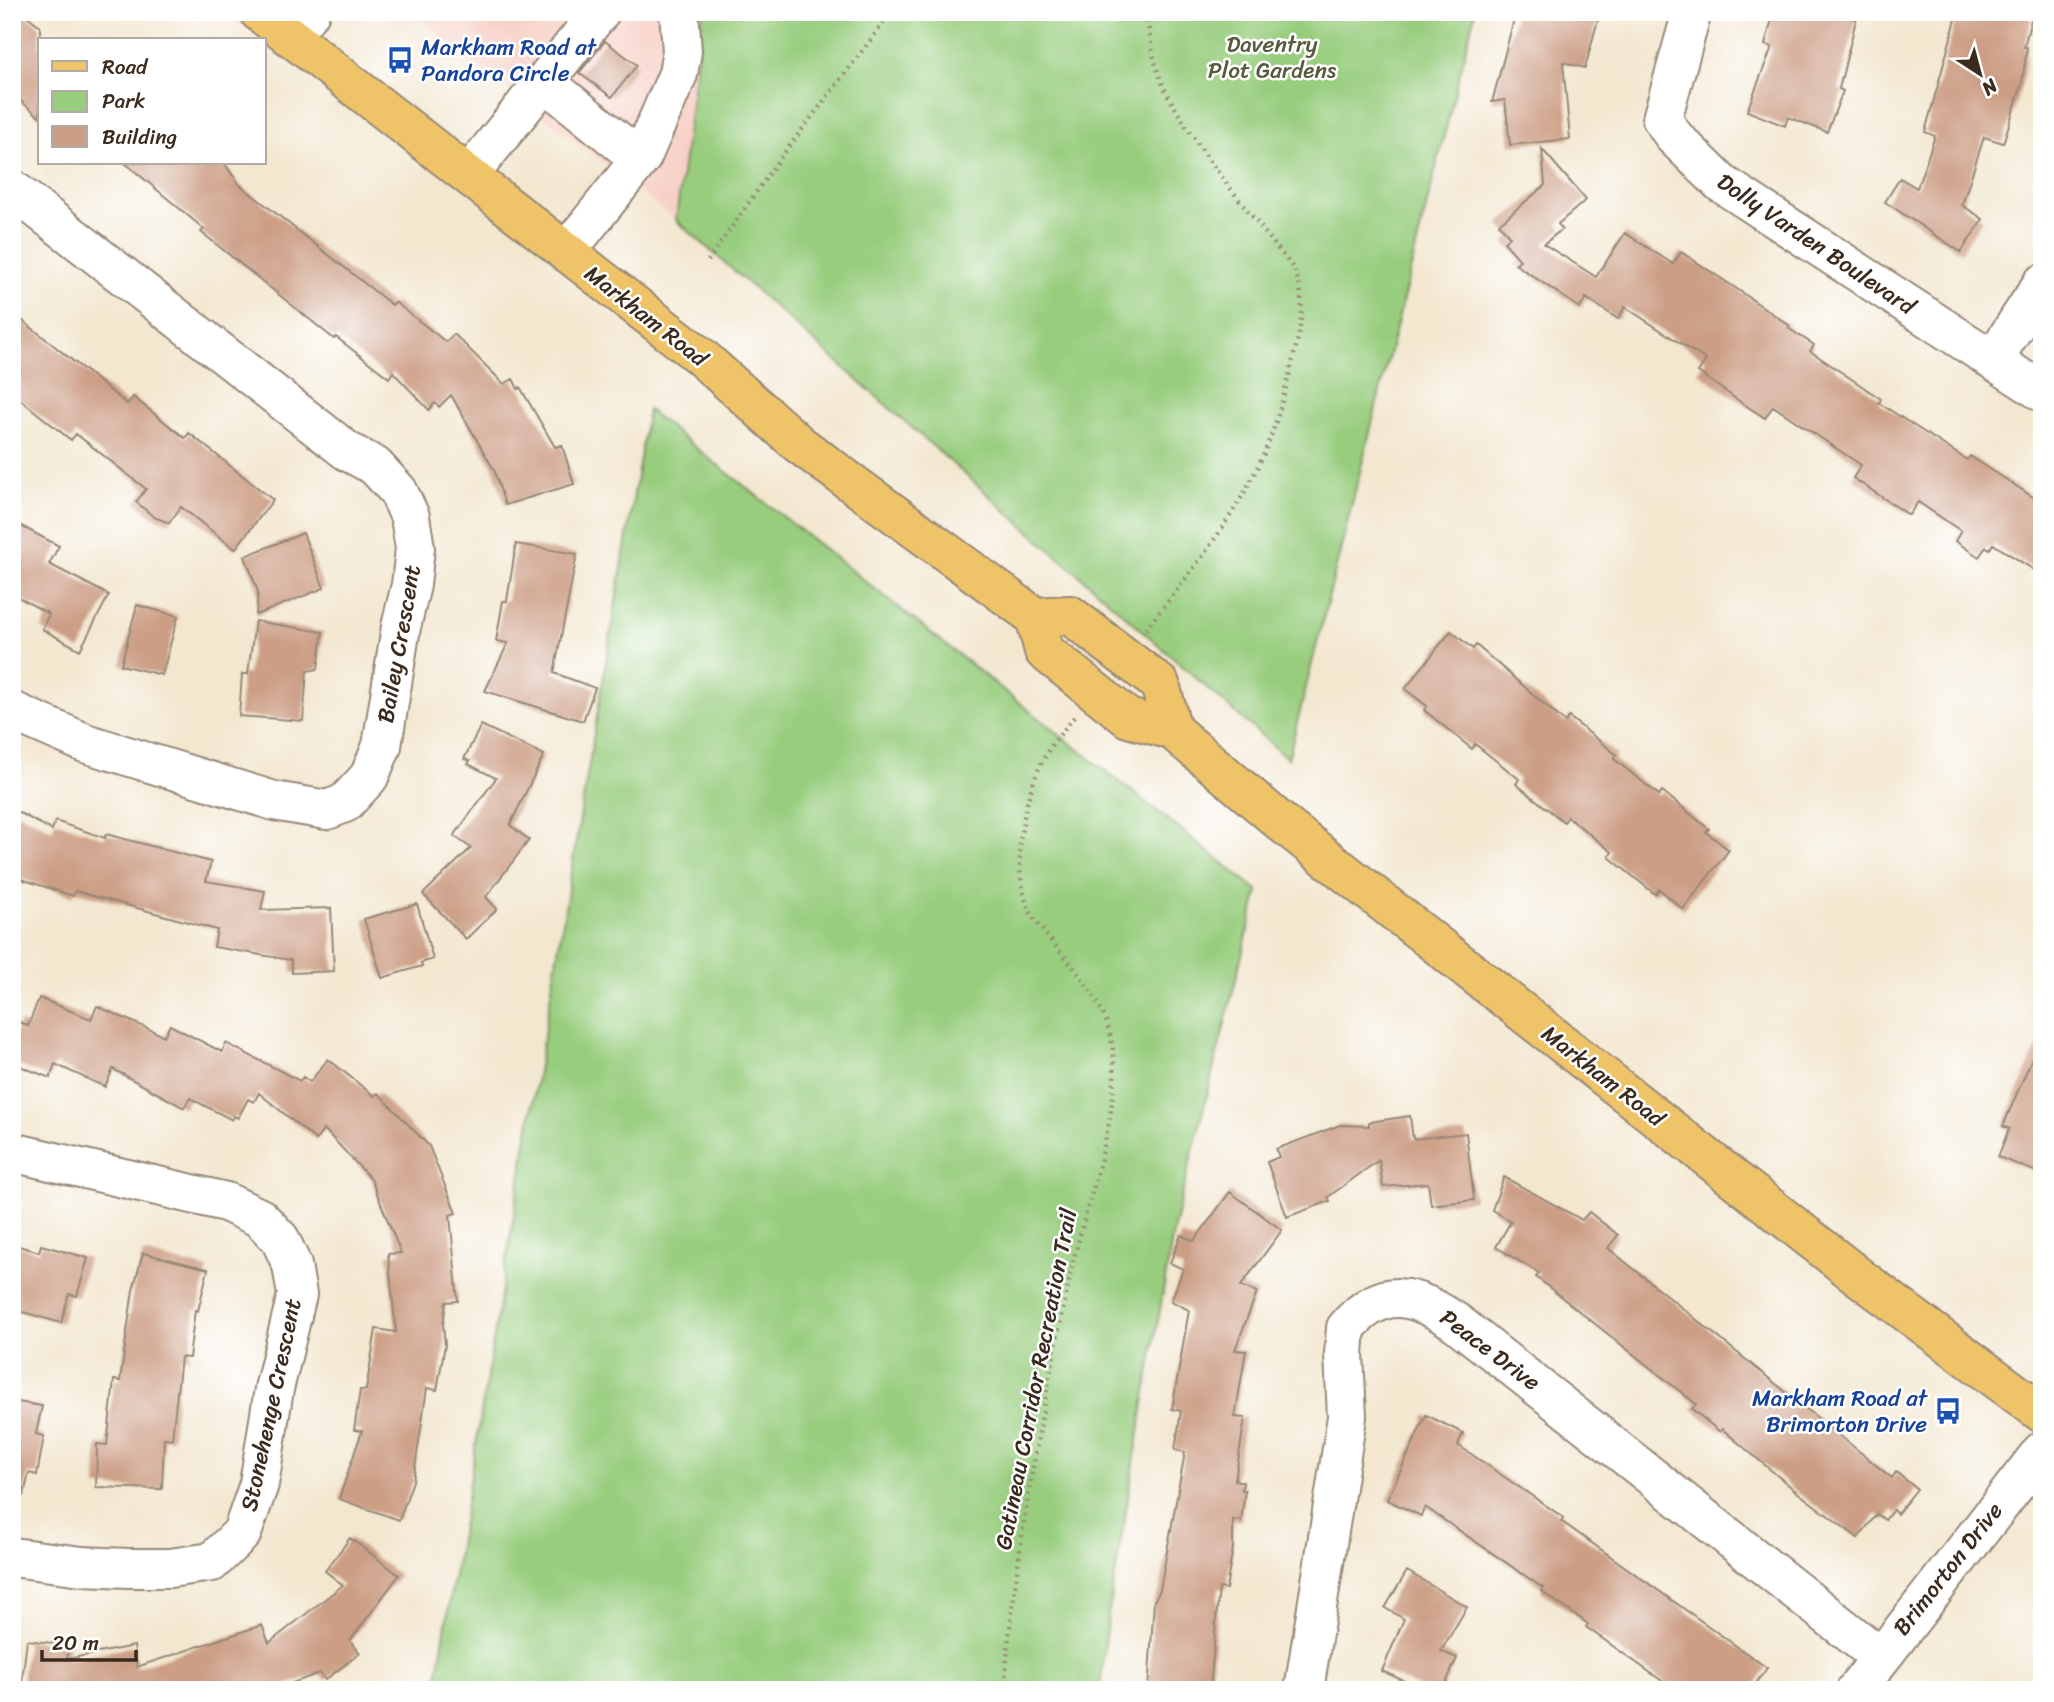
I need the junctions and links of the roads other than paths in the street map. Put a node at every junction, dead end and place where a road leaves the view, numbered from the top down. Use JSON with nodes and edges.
{"nodes":[{"id":1,"x":259,"y":12,"type":"edge"},
{"id":2,"x":600,"y":12,"type":"edge"},
{"id":3,"x":679,"y":12,"type":"edge"},
{"id":4,"x":1692,"y":12,"type":"edge"},
{"id":5,"x":299,"y":24,"type":"edge"},
{"id":6,"x":546,"y":83,"type":"junction"},
{"id":7,"x":640,"y":159,"type":"junction"},
{"id":8,"x":469,"y":175,"type":"junction"},
{"id":9,"x":12,"y":190,"type":"edge"},
{"id":10,"x":566,"y":252,"type":"junction"},
{"id":11,"x":2042,"y":284,"type":"edge"},
{"id":12,"x":1994,"y":359,"type":"junction"},
{"id":13,"x":2042,"y":392,"type":"edge"},
{"id":14,"x":12,"y":711,"type":"edge"},
{"id":15,"x":12,"y":1152,"type":"edge"},
{"id":16,"x":2042,"y":1413,"type":"edge"},
{"id":17,"x":2042,"y":1451,"type":"edge"},
{"id":18,"x":12,"y":1557,"type":"edge"},
{"id":19,"x":1879,"y":1656,"type":"junction"},
{"id":20,"x":1304,"y":1690,"type":"edge"},
{"id":21,"x":1856,"y":1690,"type":"edge"}],
"edges":[{"from":1,"to":5,"type":"main road","name":"Markham Road"},
{"from":2,"to":6,"type":"street"},
{"from":3,"to":7,"type":"street"},
{"from":4,"to":12,"type":"street","name":"Dolly Varden Boulevard"},
{"from":5,"to":8,"type":"main road","name":"Markham Road"},
{"from":6,"to":7,"type":"street"},
{"from":6,"to":8,"type":"street"},
{"from":7,"to":10,"type":"street"},
{"from":8,"to":10,"type":"main road","name":"Markham Road"},
{"from":9,"to":14,"type":"street","name":"Bailey Crescent"},
{"from":10,"to":16,"type":"main road","name":"Markham Road"},
{"from":11,"to":12,"type":"street"},
{"from":12,"to":13,"type":"street","name":"Dolly Varden Boulevard"},
{"from":15,"to":18,"type":"street","name":"Stonehenge Crescent"},
{"from":17,"to":19,"type":"street","name":"Brimorton Drive"},
{"from":19,"to":20,"type":"street","name":"Peace Drive"},
{"from":19,"to":21,"type":"street","name":"Brimorton Drive"}]}
